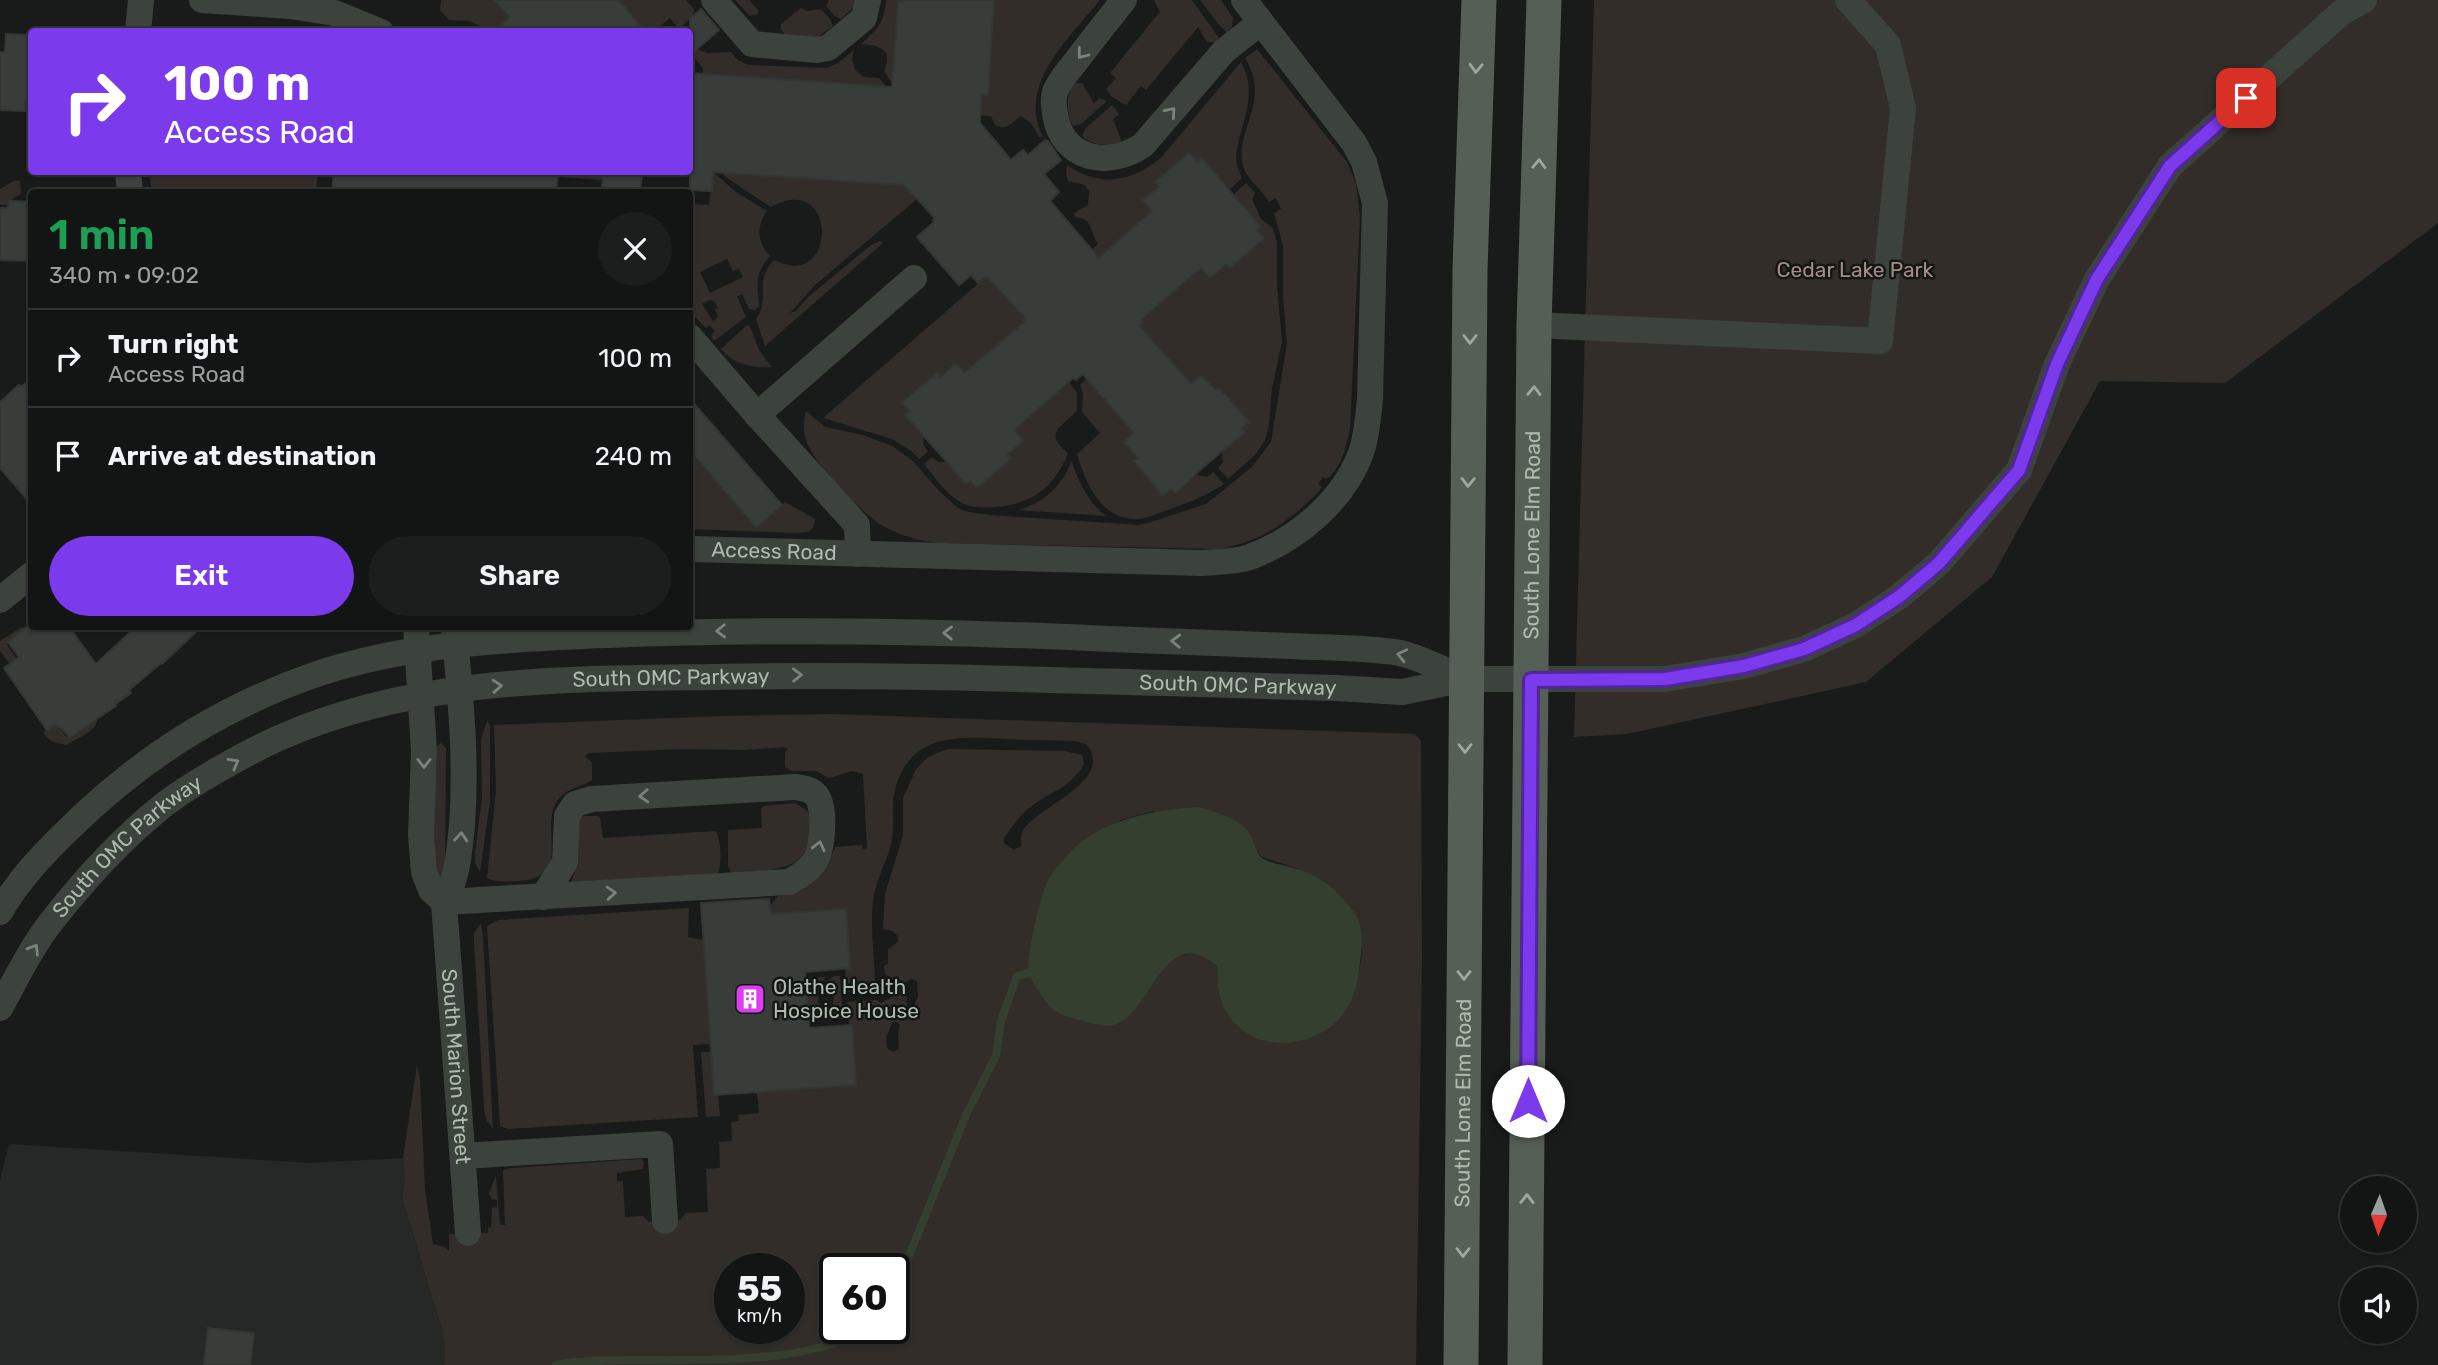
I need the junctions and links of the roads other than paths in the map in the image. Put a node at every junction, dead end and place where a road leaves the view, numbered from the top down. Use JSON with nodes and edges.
{"nodes":[{"id":1,"x":141,"y":0,"type":"edge"},
{"id":2,"x":201,"y":0,"type":"edge"},
{"id":3,"x":714,"y":0,"type":"edge"},
{"id":4,"x":868,"y":0,"type":"edge"},
{"id":5,"x":1124,"y":0,"type":"edge"},
{"id":6,"x":1244,"y":0,"type":"edge"},
{"id":7,"x":1479,"y":0,"type":"edge"},
{"id":8,"x":1544,"y":0,"type":"edge"},
{"id":9,"x":1848,"y":0,"type":"edge"},
{"id":10,"x":2364,"y":0,"type":"edge"},
{"id":11,"x":1261,"y":22,"type":"junction"},
{"id":12,"x":138,"y":28,"type":"edge"},
{"id":13,"x":371,"y":28,"type":"edge"},
{"id":14,"x":914,"y":278,"type":"dead end"},
{"id":15,"x":1534,"y":325,"type":"junction"},
{"id":16,"x":693,"y":340,"type":"edge"},
{"id":17,"x":757,"y":415,"type":"junction"},
{"id":18,"x":693,"y":549,"type":"edge"},
{"id":19,"x":858,"y":554,"type":"junction"},
{"id":20,"x":28,"y":577,"type":"edge"},
{"id":21,"x":0,"y":600,"type":"edge"},
{"id":22,"x":455,"y":636,"type":"edge"},
{"id":23,"x":417,"y":639,"type":"edge"},
{"id":24,"x":1466,"y":679,"type":"junction"},
{"id":25,"x":1531,"y":680,"type":"junction"},
{"id":26,"x":460,"y":689,"type":"junction"},
{"id":27,"x":420,"y":695,"type":"junction"},
{"id":28,"x":543,"y":897,"type":"junction"},
{"id":29,"x":444,"y":902,"type":"junction"},
{"id":30,"x":0,"y":912,"type":"edge"},
{"id":31,"x":0,"y":1008,"type":"edge"},
{"id":32,"x":463,"y":1156,"type":"junction"},
{"id":33,"x":665,"y":1221,"type":"dead end"},
{"id":34,"x":468,"y":1233,"type":"dead end"},
{"id":35,"x":1461,"y":1365,"type":"edge"},
{"id":36,"x":1525,"y":1365,"type":"edge"}],
"edges":[{"from":1,"to":12,"type":"street"},
{"from":2,"to":13,"type":"street"},
{"from":3,"to":4,"type":"street"},
{"from":5,"to":11,"type":"street","one_way":true},
{"from":6,"to":11,"type":"street","name":"Access Road"},
{"from":7,"to":24,"type":"main road","name":"South Lone Elm Road","one_way":true},
{"from":15,"to":8,"type":"main road","name":"South Lone Elm Road","one_way":true},
{"from":9,"to":15,"type":"street"},
{"from":10,"to":25,"type":"street"},
{"from":11,"to":19,"type":"street","name":"Access Road"},
{"from":14,"to":17,"type":"street"},
{"from":25,"to":15,"type":"main road","name":"South Lone Elm Road","one_way":true},
{"from":16,"to":17,"type":"street"},
{"from":17,"to":19,"type":"street"},
{"from":18,"to":19,"type":"street","name":"Access Road"},
{"from":20,"to":21,"type":"street"},
{"from":22,"to":23,"type":"street","name":"South OMC Parkway"},
{"from":24,"to":22,"type":"street","name":"South OMC Parkway","one_way":true},
{"from":22,"to":26,"type":"street","name":"South Marion Street"},
{"from":23,"to":27,"type":"street"},
{"from":23,"to":30,"type":"street","name":"South OMC Parkway"},
{"from":24,"to":25,"type":"street","name":"South OMC Parkway"},
{"from":26,"to":24,"type":"street","name":"South OMC Parkway","one_way":true},
{"from":24,"to":35,"type":"main road","name":"South Lone Elm Road","one_way":true},
{"from":36,"to":25,"type":"main road","name":"South Lone Elm Road","one_way":true},
{"from":26,"to":27,"type":"street","name":"South OMC Parkway"},
{"from":29,"to":26,"type":"street","name":"South Marion Street","one_way":true},
{"from":27,"to":29,"type":"street","one_way":true},
{"from":31,"to":27,"type":"street","name":"South OMC Parkway","one_way":true},
{"from":28,"to":28,"type":"street","one_way":true},
{"from":28,"to":29,"type":"street"},
{"from":29,"to":32,"type":"street","name":"South Marion Street"},
{"from":32,"to":33,"type":"street"},
{"from":32,"to":34,"type":"street","name":"South Marion Street"}]}
